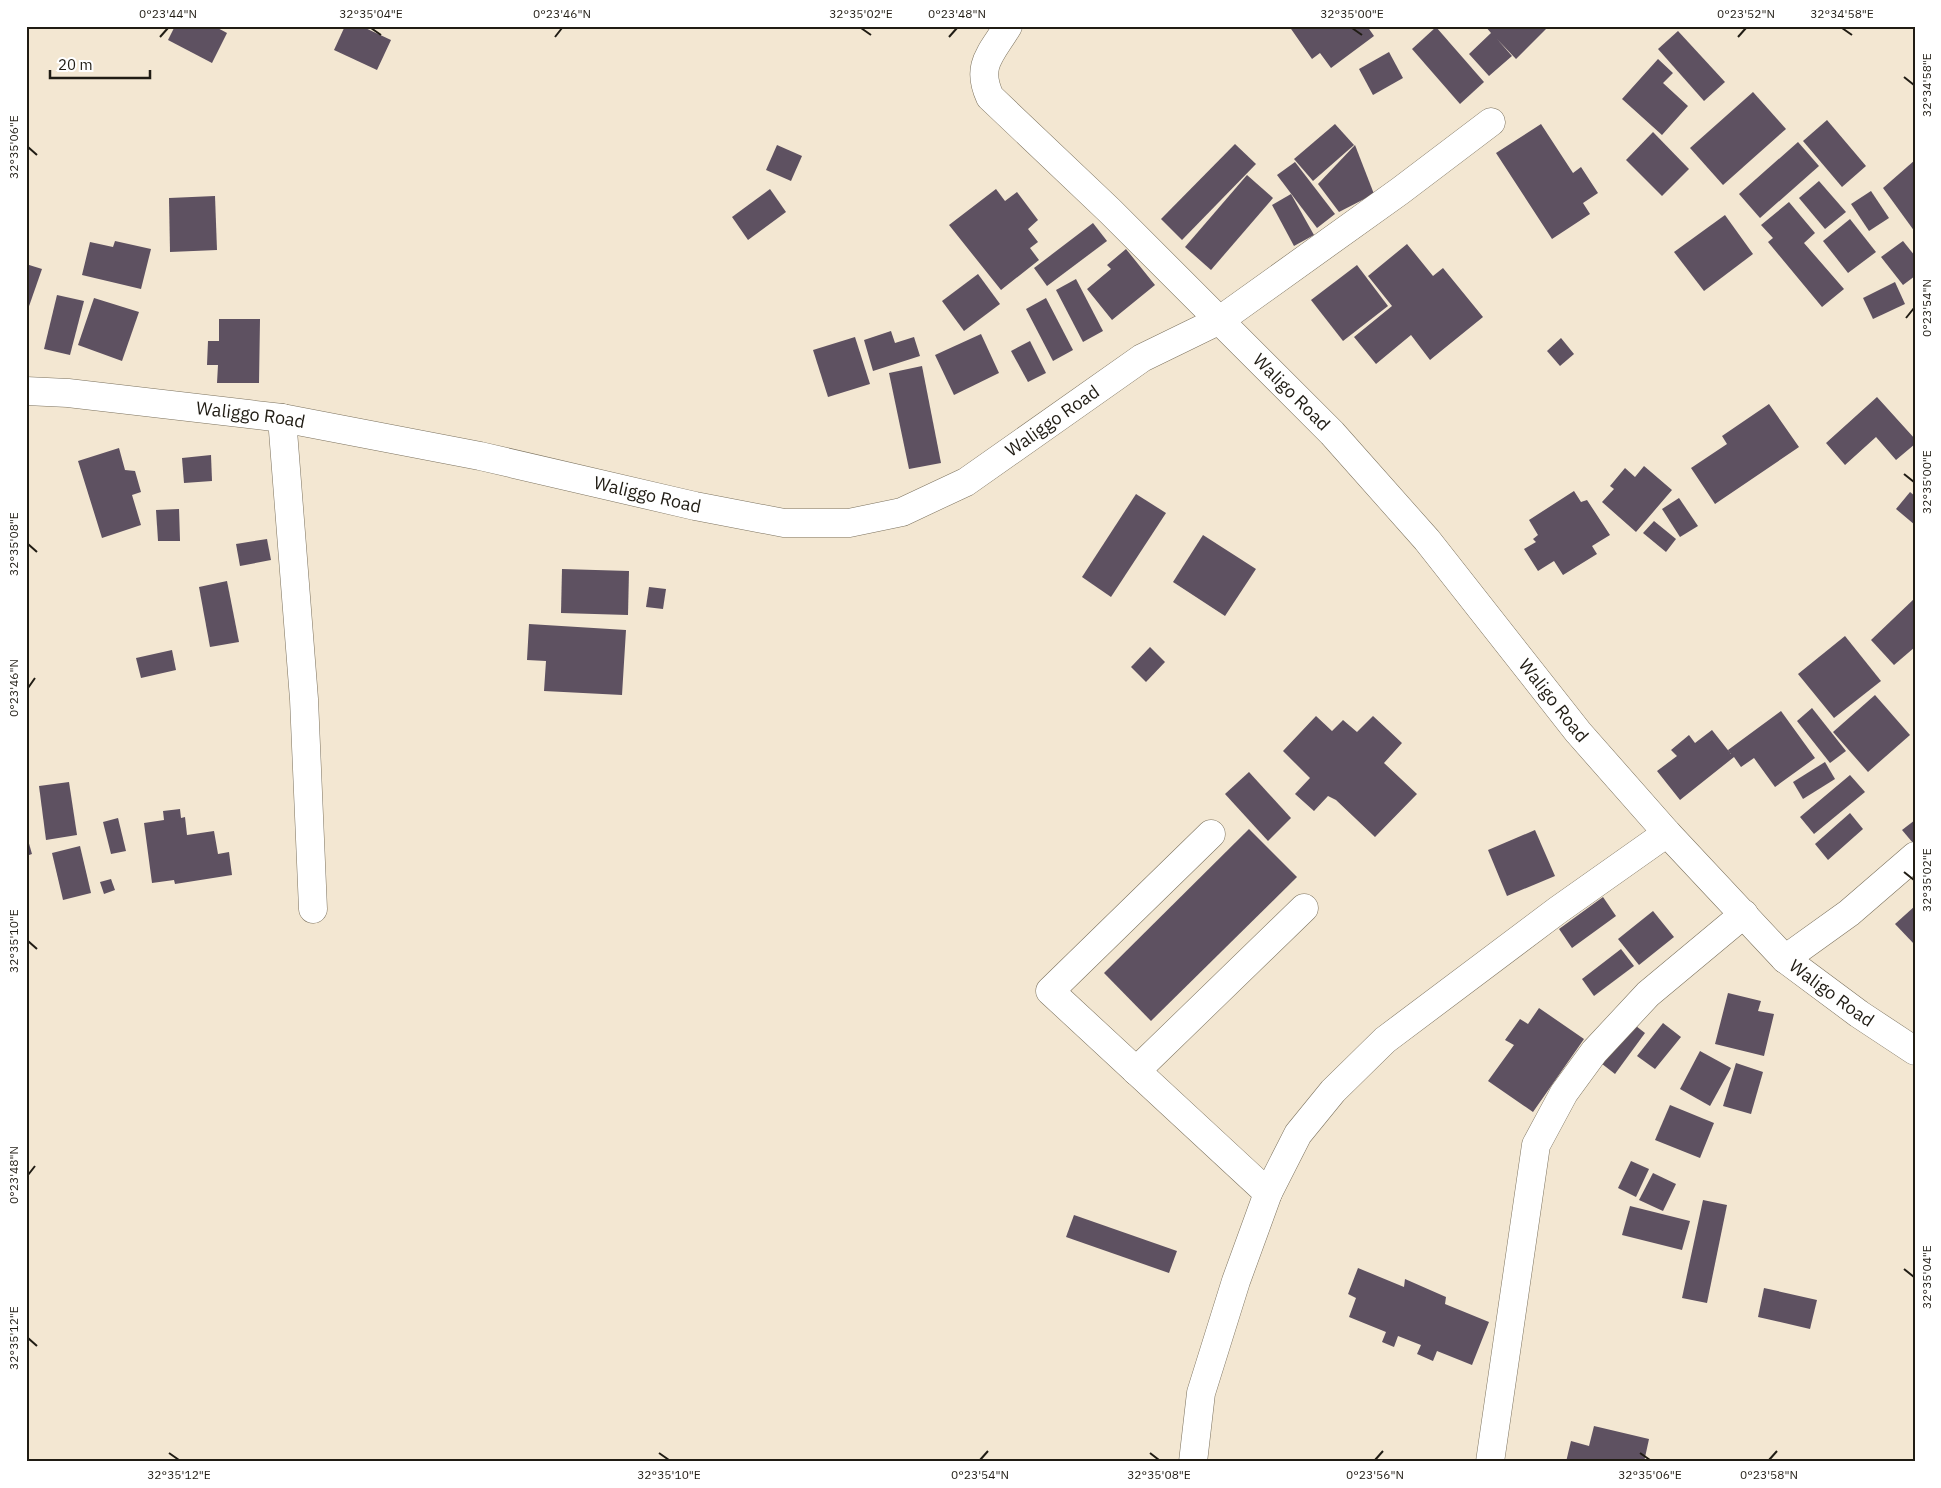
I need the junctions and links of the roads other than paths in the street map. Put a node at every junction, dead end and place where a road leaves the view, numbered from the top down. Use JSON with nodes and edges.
{"nodes":[{"id":1,"x":1008,"y":26,"type":"edge"},
{"id":2,"x":1491,"y":122,"type":"dead end"},
{"id":3,"x":1220,"y":320,"type":"junction"},
{"id":4,"x":26,"y":391,"type":"edge"},
{"id":5,"x":282,"y":418,"type":"junction"},
{"id":6,"x":1668,"y":833,"type":"junction"},
{"id":7,"x":1211,"y":834,"type":"dead end"},
{"id":8,"x":1915,"y":856,"type":"edge"},
{"id":9,"x":1304,"y":908,"type":"dead end"},
{"id":10,"x":313,"y":909,"type":"dead end"},
{"id":11,"x":1744,"y":914,"type":"junction"},
{"id":12,"x":1785,"y":959,"type":"junction"},
{"id":13,"x":1915,"y":1052,"type":"edge"},
{"id":14,"x":1136,"y":1071,"type":"junction"},
{"id":15,"x":1268,"y":1193,"type":"junction"},
{"id":16,"x":1193,"y":1462,"type":"edge"},
{"id":17,"x":1490,"y":1462,"type":"edge"}],
"edges":[{"from":1,"to":3,"type":"street","name":"Waligo Road"},
{"from":2,"to":3,"type":"street","name":"Waliggo Road"},
{"from":3,"to":5,"type":"street","name":"Waliggo Road"},
{"from":3,"to":6,"type":"street","name":"Waligo Road"},
{"from":4,"to":5,"type":"street","name":"Waliggo Road"},
{"from":5,"to":10,"type":"street"},
{"from":6,"to":11,"type":"street","name":"Waligo Road"},
{"from":6,"to":15,"type":"street"},
{"from":7,"to":14,"type":"street"},
{"from":8,"to":12,"type":"street"},
{"from":9,"to":14,"type":"street"},
{"from":11,"to":12,"type":"street","name":"Waligo Road"},
{"from":11,"to":17,"type":"street"},
{"from":12,"to":13,"type":"street","name":"Waligo Road"},
{"from":14,"to":15,"type":"street"},
{"from":15,"to":16,"type":"street"}]}
